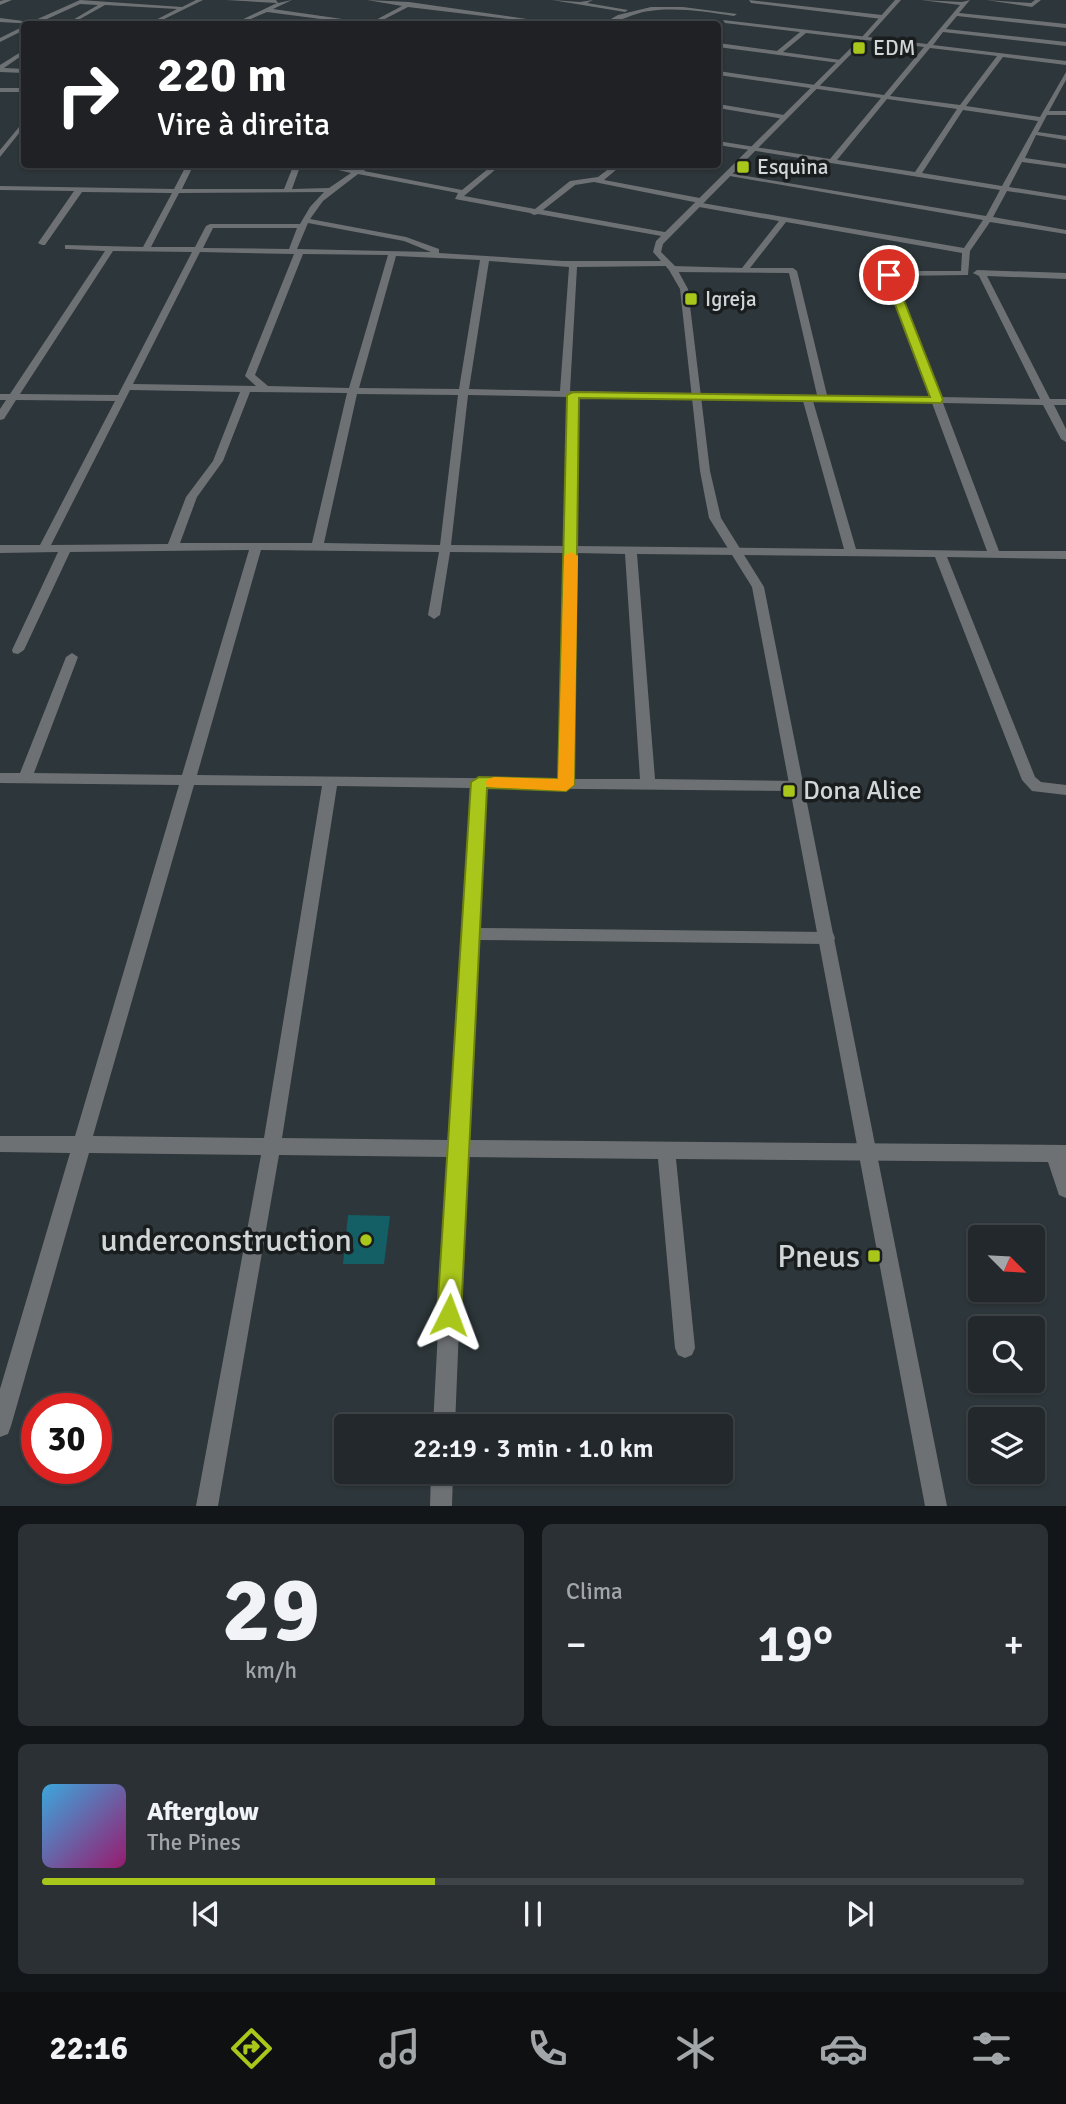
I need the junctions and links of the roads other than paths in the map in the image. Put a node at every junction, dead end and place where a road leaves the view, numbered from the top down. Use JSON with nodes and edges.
{"nodes":[{"id":1,"x":9,"y":0,"type":"edge"},
{"id":2,"x":200,"y":0,"type":"edge"},
{"id":3,"x":229,"y":0,"type":"edge"},
{"id":4,"x":370,"y":0,"type":"edge"},
{"id":5,"x":417,"y":0,"type":"edge"},
{"id":6,"x":555,"y":0,"type":"edge"},
{"id":7,"x":590,"y":0,"type":"edge"},
{"id":8,"x":752,"y":0,"type":"edge"},
{"id":9,"x":898,"y":0,"type":"edge"},
{"id":10,"x":924,"y":0,"type":"edge"},
{"id":11,"x":989,"y":0,"type":"edge"},
{"id":12,"x":1038,"y":0,"type":"edge"},
{"id":13,"x":81,"y":1,"type":"edge"},
{"id":14,"x":287,"y":1,"type":"edge"},
{"id":15,"x":257,"y":2,"type":"edge"},
{"id":16,"x":965,"y":2,"type":"edge"},
{"id":17,"x":0,"y":3,"type":"edge"},
{"id":18,"x":103,"y":4,"type":"junction"},
{"id":19,"x":581,"y":4,"type":"junction"},
{"id":20,"x":407,"y":5,"type":"junction"},
{"id":21,"x":276,"y":6,"type":"junction"},
{"id":22,"x":181,"y":8,"type":"junction"},
{"id":23,"x":266,"y":10,"type":"junction"},
{"id":24,"x":617,"y":11,"type":"junction"},
{"id":25,"x":734,"y":14,"type":"junction"},
{"id":26,"x":955,"y":14,"type":"junction"},
{"id":27,"x":882,"y":17,"type":"junction"},
{"id":28,"x":0,"y":20,"type":"edge"},
{"id":29,"x":38,"y":21,"type":"edge"},
{"id":30,"x":73,"y":21,"type":"edge"},
{"id":31,"x":157,"y":21,"type":"edge"},
{"id":32,"x":242,"y":21,"type":"edge"},
{"id":33,"x":348,"y":21,"type":"edge"},
{"id":34,"x":376,"y":21,"type":"edge"},
{"id":35,"x":522,"y":21,"type":"edge"},
{"id":36,"x":608,"y":21,"type":"edge"},
{"id":37,"x":725,"y":21,"type":"junction"},
{"id":38,"x":21,"y":23,"type":"edge"},
{"id":39,"x":721,"y":24,"type":"edge"},
{"id":40,"x":1066,"y":26,"type":"edge"},
{"id":41,"x":21,"y":30,"type":"edge"},
{"id":42,"x":943,"y":30,"type":"junction"},
{"id":43,"x":805,"y":31,"type":"junction"},
{"id":44,"x":864,"y":38,"type":"junction"},
{"id":45,"x":0,"y":40,"type":"edge"},
{"id":46,"x":1066,"y":44,"type":"edge"},
{"id":47,"x":721,"y":45,"type":"edge"},
{"id":48,"x":929,"y":47,"type":"junction"},
{"id":49,"x":778,"y":53,"type":"junction"},
{"id":50,"x":21,"y":54,"type":"edge"},
{"id":51,"x":1001,"y":55,"type":"junction"},
{"id":52,"x":839,"y":61,"type":"junction"},
{"id":53,"x":1066,"y":63,"type":"edge"},
{"id":54,"x":0,"y":69,"type":"edge"},
{"id":55,"x":21,"y":71,"type":"edge"},
{"id":56,"x":721,"y":73,"type":"edge"},
{"id":57,"x":1066,"y":74,"type":"edge"},
{"id":58,"x":814,"y":87,"type":"junction"},
{"id":59,"x":1062,"y":88,"type":"edge"},
{"id":60,"x":0,"y":90,"type":"edge"},
{"id":61,"x":21,"y":90,"type":"edge"},
{"id":62,"x":883,"y":98,"type":"junction"},
{"id":63,"x":1049,"y":105,"type":"junction"},
{"id":64,"x":721,"y":106,"type":"edge"},
{"id":65,"x":961,"y":108,"type":"junction"},
{"id":66,"x":1066,"y":112,"type":"edge"},
{"id":67,"x":1043,"y":116,"type":"junction"},
{"id":68,"x":784,"y":117,"type":"junction"},
{"id":69,"x":21,"y":126,"type":"edge"},
{"id":70,"x":1034,"y":133,"type":"junction"},
{"id":71,"x":1066,"y":138,"type":"edge"},
{"id":72,"x":721,"y":144,"type":"edge"},
{"id":73,"x":7,"y":145,"type":"edge"},
{"id":74,"x":753,"y":149,"type":"junction"},
{"id":75,"x":0,"y":155,"type":"edge"},
{"id":76,"x":1019,"y":159,"type":"junction"},
{"id":77,"x":831,"y":162,"type":"junction"},
{"id":78,"x":1066,"y":166,"type":"edge"},
{"id":79,"x":189,"y":168,"type":"edge"},
{"id":80,"x":296,"y":168,"type":"edge"},
{"id":81,"x":334,"y":168,"type":"edge"},
{"id":82,"x":364,"y":168,"type":"edge"},
{"id":83,"x":494,"y":168,"type":"edge"},
{"id":84,"x":614,"y":168,"type":"edge"},
{"id":85,"x":357,"y":173,"type":"junction"},
{"id":86,"x":918,"y":174,"type":"junction"},
{"id":87,"x":728,"y":175,"type":"junction"},
{"id":88,"x":595,"y":180,"type":"junction"},
{"id":89,"x":0,"y":188,"type":"edge"},
{"id":90,"x":1004,"y":188,"type":"junction"},
{"id":91,"x":79,"y":190,"type":"junction"},
{"id":92,"x":328,"y":190,"type":"junction"},
{"id":93,"x":177,"y":191,"type":"junction"},
{"id":94,"x":286,"y":191,"type":"junction"},
{"id":95,"x":299,"y":191,"type":"junction"},
{"id":96,"x":463,"y":192,"type":"junction"},
{"id":97,"x":1066,"y":198,"type":"edge"},
{"id":98,"x":316,"y":201,"type":"junction"},
{"id":99,"x":701,"y":203,"type":"junction"},
{"id":100,"x":534,"y":212,"type":"junction"},
{"id":101,"x":988,"y":219,"type":"junction"},
{"id":102,"x":784,"y":220,"type":"junction"},
{"id":103,"x":303,"y":223,"type":"junction"},
{"id":104,"x":1066,"y":232,"type":"edge"},
{"id":105,"x":667,"y":235,"type":"junction"},
{"id":106,"x":42,"y":243,"type":"dead end"},
{"id":107,"x":68,"y":247,"type":"dead end"},
{"id":108,"x":110,"y":249,"type":"junction"},
{"id":109,"x":146,"y":249,"type":"junction"},
{"id":110,"x":197,"y":250,"type":"junction"},
{"id":111,"x":966,"y":251,"type":"junction"},
{"id":112,"x":295,"y":253,"type":"junction"},
{"id":113,"x":393,"y":253,"type":"junction"},
{"id":114,"x":444,"y":255,"type":"junction"},
{"id":115,"x":485,"y":257,"type":"junction"},
{"id":116,"x":573,"y":265,"type":"junction"},
{"id":117,"x":669,"y":266,"type":"junction"},
{"id":118,"x":745,"y":269,"type":"junction"},
{"id":119,"x":965,"y":272,"type":"junction"},
{"id":120,"x":982,"y":274,"type":"junction"},
{"id":121,"x":1066,"y":276,"type":"edge"},
{"id":122,"x":250,"y":376,"type":"junction"},
{"id":123,"x":128,"y":387,"type":"junction"},
{"id":124,"x":222,"y":389,"type":"junction"},
{"id":125,"x":246,"y":389,"type":"junction"},
{"id":126,"x":266,"y":390,"type":"junction"},
{"id":127,"x":354,"y":390,"type":"junction"},
{"id":128,"x":464,"y":392,"type":"junction"},
{"id":129,"x":569,"y":395,"type":"junction"},
{"id":130,"x":698,"y":396,"type":"junction"},
{"id":131,"x":0,"y":397,"type":"edge"},
{"id":132,"x":13,"y":397,"type":"junction"},
{"id":133,"x":121,"y":398,"type":"junction"},
{"id":134,"x":807,"y":399,"type":"junction"},
{"id":135,"x":823,"y":399,"type":"junction"},
{"id":136,"x":937,"y":400,"type":"junction"},
{"id":137,"x":1047,"y":401,"type":"junction"},
{"id":138,"x":1066,"y":402,"type":"edge"},
{"id":139,"x":0,"y":417,"type":"edge"},
{"id":140,"x":1066,"y":439,"type":"edge"},
{"id":141,"x":173,"y":546,"type":"junction"},
{"id":142,"x":256,"y":546,"type":"junction"},
{"id":143,"x":317,"y":547,"type":"junction"},
{"id":144,"x":65,"y":549,"type":"junction"},
{"id":145,"x":445,"y":549,"type":"junction"},
{"id":146,"x":0,"y":550,"type":"edge"},
{"id":147,"x":43,"y":550,"type":"junction"},
{"id":148,"x":631,"y":550,"type":"junction"},
{"id":149,"x":571,"y":551,"type":"junction"},
{"id":150,"x":734,"y":552,"type":"junction"},
{"id":151,"x":852,"y":553,"type":"junction"},
{"id":152,"x":939,"y":553,"type":"junction"},
{"id":153,"x":994,"y":553,"type":"junction"},
{"id":154,"x":1066,"y":555,"type":"edge"},
{"id":155,"x":434,"y":615,"type":"dead end"},
{"id":156,"x":18,"y":650,"type":"dead end"},
{"id":157,"x":72,"y":657,"type":"dead end"},
{"id":158,"x":0,"y":778,"type":"edge"},
{"id":159,"x":25,"y":778,"type":"junction"},
{"id":160,"x":189,"y":779,"type":"junction"},
{"id":161,"x":479,"y":782,"type":"junction"},
{"id":162,"x":330,"y":783,"type":"junction"},
{"id":163,"x":566,"y":785,"type":"junction"},
{"id":164,"x":648,"y":785,"type":"junction"},
{"id":165,"x":796,"y":786,"type":"junction"},
{"id":166,"x":1066,"y":790,"type":"edge"},
{"id":167,"x":471,"y":934,"type":"junction"},
{"id":168,"x":827,"y":938,"type":"junction"},
{"id":169,"x":0,"y":1144,"type":"edge"},
{"id":170,"x":83,"y":1144,"type":"junction"},
{"id":171,"x":272,"y":1144,"type":"junction"},
{"id":172,"x":457,"y":1148,"type":"junction"},
{"id":173,"x":666,"y":1150,"type":"junction"},
{"id":174,"x":868,"y":1151,"type":"junction"},
{"id":175,"x":1060,"y":1154,"type":"edge"},
{"id":176,"x":1066,"y":1189,"type":"edge"},
{"id":177,"x":685,"y":1348,"type":"dead end"},
{"id":178,"x":445,"y":1414,"type":"edge"},
{"id":179,"x":0,"y":1426,"type":"edge"},
{"id":180,"x":441,"y":1484,"type":"edge"},
{"id":181,"x":207,"y":1506,"type":"edge"},
{"id":182,"x":440,"y":1506,"type":"edge"},
{"id":183,"x":936,"y":1506,"type":"edge"}],
"edges":[{"from":1,"to":17,"type":"street"},
{"from":2,"to":22,"type":"street"},
{"from":3,"to":15,"type":"street"},
{"from":4,"to":20,"type":"street"},
{"from":5,"to":20,"type":"street"},
{"from":6,"to":19,"type":"street"},
{"from":7,"to":19,"type":"street"},
{"from":8,"to":25,"type":"street"},
{"from":8,"to":27,"type":"street"},
{"from":9,"to":27,"type":"street"},
{"from":10,"to":16,"type":"street"},
{"from":11,"to":12,"type":"street"},
{"from":13,"to":18,"type":"street"},
{"from":13,"to":29,"type":"street"},
{"from":14,"to":15,"type":"street"},
{"from":14,"to":21,"type":"street"},
{"from":15,"to":21,"type":"street"},
{"from":16,"to":26,"type":"street"},
{"from":18,"to":22,"type":"street"},
{"from":18,"to":30,"type":"street"},
{"from":19,"to":24,"type":"street"},
{"from":20,"to":34,"type":"street"},
{"from":20,"to":35,"type":"street"},
{"from":21,"to":23,"type":"street"},
{"from":22,"to":31,"type":"street"},
{"from":23,"to":32,"type":"street"},
{"from":23,"to":33,"type":"street"},
{"from":24,"to":25,"type":"street"},
{"from":24,"to":36,"type":"street"},
{"from":25,"to":37,"type":"street"},
{"from":26,"to":40,"type":"street"},
{"from":26,"to":42,"type":"street"},
{"from":27,"to":44,"type":"street"},
{"from":28,"to":38,"type":"street"},
{"from":37,"to":39,"type":"street"},
{"from":37,"to":43,"type":"street"},
{"from":41,"to":45,"type":"street"},
{"from":42,"to":46,"type":"street"},
{"from":42,"to":48,"type":"street"},
{"from":43,"to":44,"type":"street"},
{"from":43,"to":49,"type":"street"},
{"from":44,"to":48,"type":"street"},
{"from":44,"to":52,"type":"street"},
{"from":47,"to":49,"type":"street"},
{"from":48,"to":51,"type":"street"},
{"from":48,"to":62,"type":"street"},
{"from":49,"to":52,"type":"street"},
{"from":50,"to":54,"type":"street"},
{"from":51,"to":53,"type":"street"},
{"from":51,"to":65,"type":"street"},
{"from":52,"to":58,"type":"street"},
{"from":54,"to":55,"type":"street"},
{"from":56,"to":58,"type":"street"},
{"from":57,"to":59,"type":"street"},
{"from":58,"to":62,"type":"street"},
{"from":58,"to":68,"type":"street"},
{"from":59,"to":63,"type":"street"},
{"from":60,"to":61,"type":"street"},
{"from":62,"to":65,"type":"street"},
{"from":62,"to":77,"type":"street"},
{"from":63,"to":66,"type":"street"},
{"from":63,"to":67,"type":"street"},
{"from":64,"to":68,"type":"street"},
{"from":65,"to":67,"type":"street"},
{"from":65,"to":86,"type":"street"},
{"from":66,"to":67,"type":"street"},
{"from":67,"to":70,"type":"street"},
{"from":68,"to":74,"type":"street"},
{"from":69,"to":73,"type":"street"},
{"from":70,"to":71,"type":"street"},
{"from":70,"to":76,"type":"street"},
{"from":72,"to":74,"type":"street"},
{"from":73,"to":75,"type":"street"},
{"from":74,"to":77,"type":"street"},
{"from":74,"to":87,"type":"street"},
{"from":76,"to":78,"type":"street"},
{"from":76,"to":90,"type":"street"},
{"from":77,"to":86,"type":"street"},
{"from":79,"to":93,"type":"street"},
{"from":80,"to":94,"type":"street"},
{"from":81,"to":85,"type":"street"},
{"from":82,"to":85,"type":"street"},
{"from":83,"to":96,"type":"street"},
{"from":84,"to":88,"type":"street"},
{"from":85,"to":92,"type":"street"},
{"from":85,"to":96,"type":"street"},
{"from":86,"to":90,"type":"street"},
{"from":87,"to":99,"type":"street"},
{"from":87,"to":101,"type":"street"},
{"from":88,"to":99,"type":"street"},
{"from":88,"to":100,"type":"street"},
{"from":89,"to":91,"type":"street"},
{"from":90,"to":97,"type":"street"},
{"from":90,"to":101,"type":"street"},
{"from":91,"to":93,"type":"street"},
{"from":91,"to":106,"type":"street"},
{"from":92,"to":95,"type":"street"},
{"from":92,"to":98,"type":"street"},
{"from":93,"to":94,"type":"street"},
{"from":93,"to":109,"type":"street"},
{"from":94,"to":95,"type":"street"},
{"from":95,"to":98,"type":"street"},
{"from":96,"to":100,"type":"street"},
{"from":98,"to":103,"type":"street"},
{"from":99,"to":102,"type":"street"},
{"from":99,"to":105,"type":"street"},
{"from":100,"to":105,"type":"street"},
{"from":101,"to":104,"type":"street"},
{"from":101,"to":111,"type":"street"},
{"from":102,"to":111,"type":"street"},
{"from":102,"to":118,"type":"street"},
{"from":103,"to":110,"type":"street"},
{"from":103,"to":112,"type":"street"},
{"from":103,"to":114,"type":"street"},
{"from":105,"to":117,"type":"street"},
{"from":107,"to":108,"type":"street"},
{"from":108,"to":109,"type":"street"},
{"from":108,"to":132,"type":"street"},
{"from":109,"to":110,"type":"street"},
{"from":110,"to":112,"type":"street"},
{"from":110,"to":123,"type":"street"},
{"from":111,"to":119,"type":"street"},
{"from":112,"to":113,"type":"street"},
{"from":112,"to":122,"type":"street"},
{"from":113,"to":114,"type":"street"},
{"from":113,"to":127,"type":"street"},
{"from":114,"to":115,"type":"street"},
{"from":115,"to":116,"type":"street"},
{"from":115,"to":128,"type":"street"},
{"from":116,"to":117,"type":"street"},
{"from":116,"to":129,"type":"street"},
{"from":117,"to":118,"type":"street"},
{"from":117,"to":130,"type":"street"},
{"from":118,"to":135,"type":"street"},
{"from":119,"to":120,"type":"street"},
{"from":119,"to":136,"type":"street"},
{"from":120,"to":121,"type":"street"},
{"from":120,"to":137,"type":"street"},
{"from":122,"to":124,"type":"street"},
{"from":122,"to":126,"type":"street"},
{"from":123,"to":124,"type":"street"},
{"from":123,"to":133,"type":"street"},
{"from":124,"to":125,"type":"street"},
{"from":125,"to":126,"type":"street"},
{"from":125,"to":141,"type":"street"},
{"from":126,"to":127,"type":"street"},
{"from":127,"to":128,"type":"street"},
{"from":127,"to":143,"type":"street"},
{"from":128,"to":129,"type":"street"},
{"from":128,"to":145,"type":"street"},
{"from":129,"to":130,"type":"street"},
{"from":129,"to":149,"type":"street"},
{"from":130,"to":134,"type":"street"},
{"from":130,"to":150,"type":"street"},
{"from":131,"to":132,"type":"street"},
{"from":132,"to":133,"type":"street"},
{"from":132,"to":139,"type":"street"},
{"from":133,"to":147,"type":"street"},
{"from":134,"to":135,"type":"street"},
{"from":134,"to":151,"type":"street"},
{"from":135,"to":136,"type":"street"},
{"from":136,"to":137,"type":"street"},
{"from":136,"to":153,"type":"street"},
{"from":137,"to":138,"type":"street"},
{"from":137,"to":140,"type":"street"},
{"from":141,"to":142,"type":"street"},
{"from":141,"to":144,"type":"street"},
{"from":142,"to":143,"type":"street"},
{"from":142,"to":160,"type":"street"},
{"from":143,"to":145,"type":"street"},
{"from":144,"to":147,"type":"street"},
{"from":144,"to":156,"type":"street"},
{"from":145,"to":149,"type":"street"},
{"from":145,"to":155,"type":"street"},
{"from":146,"to":147,"type":"street"},
{"from":148,"to":149,"type":"street"},
{"from":148,"to":150,"type":"street"},
{"from":148,"to":164,"type":"street"},
{"from":149,"to":163,"type":"street"},
{"from":150,"to":151,"type":"street"},
{"from":150,"to":165,"type":"street"},
{"from":151,"to":152,"type":"street"},
{"from":152,"to":153,"type":"street"},
{"from":152,"to":166,"type":"street"},
{"from":153,"to":154,"type":"street"},
{"from":157,"to":159,"type":"street"},
{"from":158,"to":159,"type":"street"},
{"from":159,"to":160,"type":"street"},
{"from":160,"to":162,"type":"street"},
{"from":160,"to":170,"type":"street"},
{"from":161,"to":162,"type":"street"},
{"from":161,"to":163,"type":"street"},
{"from":161,"to":167,"type":"street"},
{"from":162,"to":171,"type":"street"},
{"from":163,"to":164,"type":"street"},
{"from":164,"to":165,"type":"street"},
{"from":165,"to":168,"type":"street"},
{"from":167,"to":168,"type":"street"},
{"from":167,"to":172,"type":"street"},
{"from":168,"to":174,"type":"street"},
{"from":169,"to":170,"type":"street"},
{"from":170,"to":171,"type":"street"},
{"from":170,"to":179,"type":"street"},
{"from":171,"to":172,"type":"street"},
{"from":171,"to":181,"type":"street"},
{"from":172,"to":173,"type":"street"},
{"from":172,"to":178,"type":"street"},
{"from":173,"to":174,"type":"street"},
{"from":173,"to":177,"type":"street"},
{"from":174,"to":175,"type":"street"},
{"from":174,"to":183,"type":"street"},
{"from":175,"to":176,"type":"street"},
{"from":180,"to":182,"type":"street"}]}
